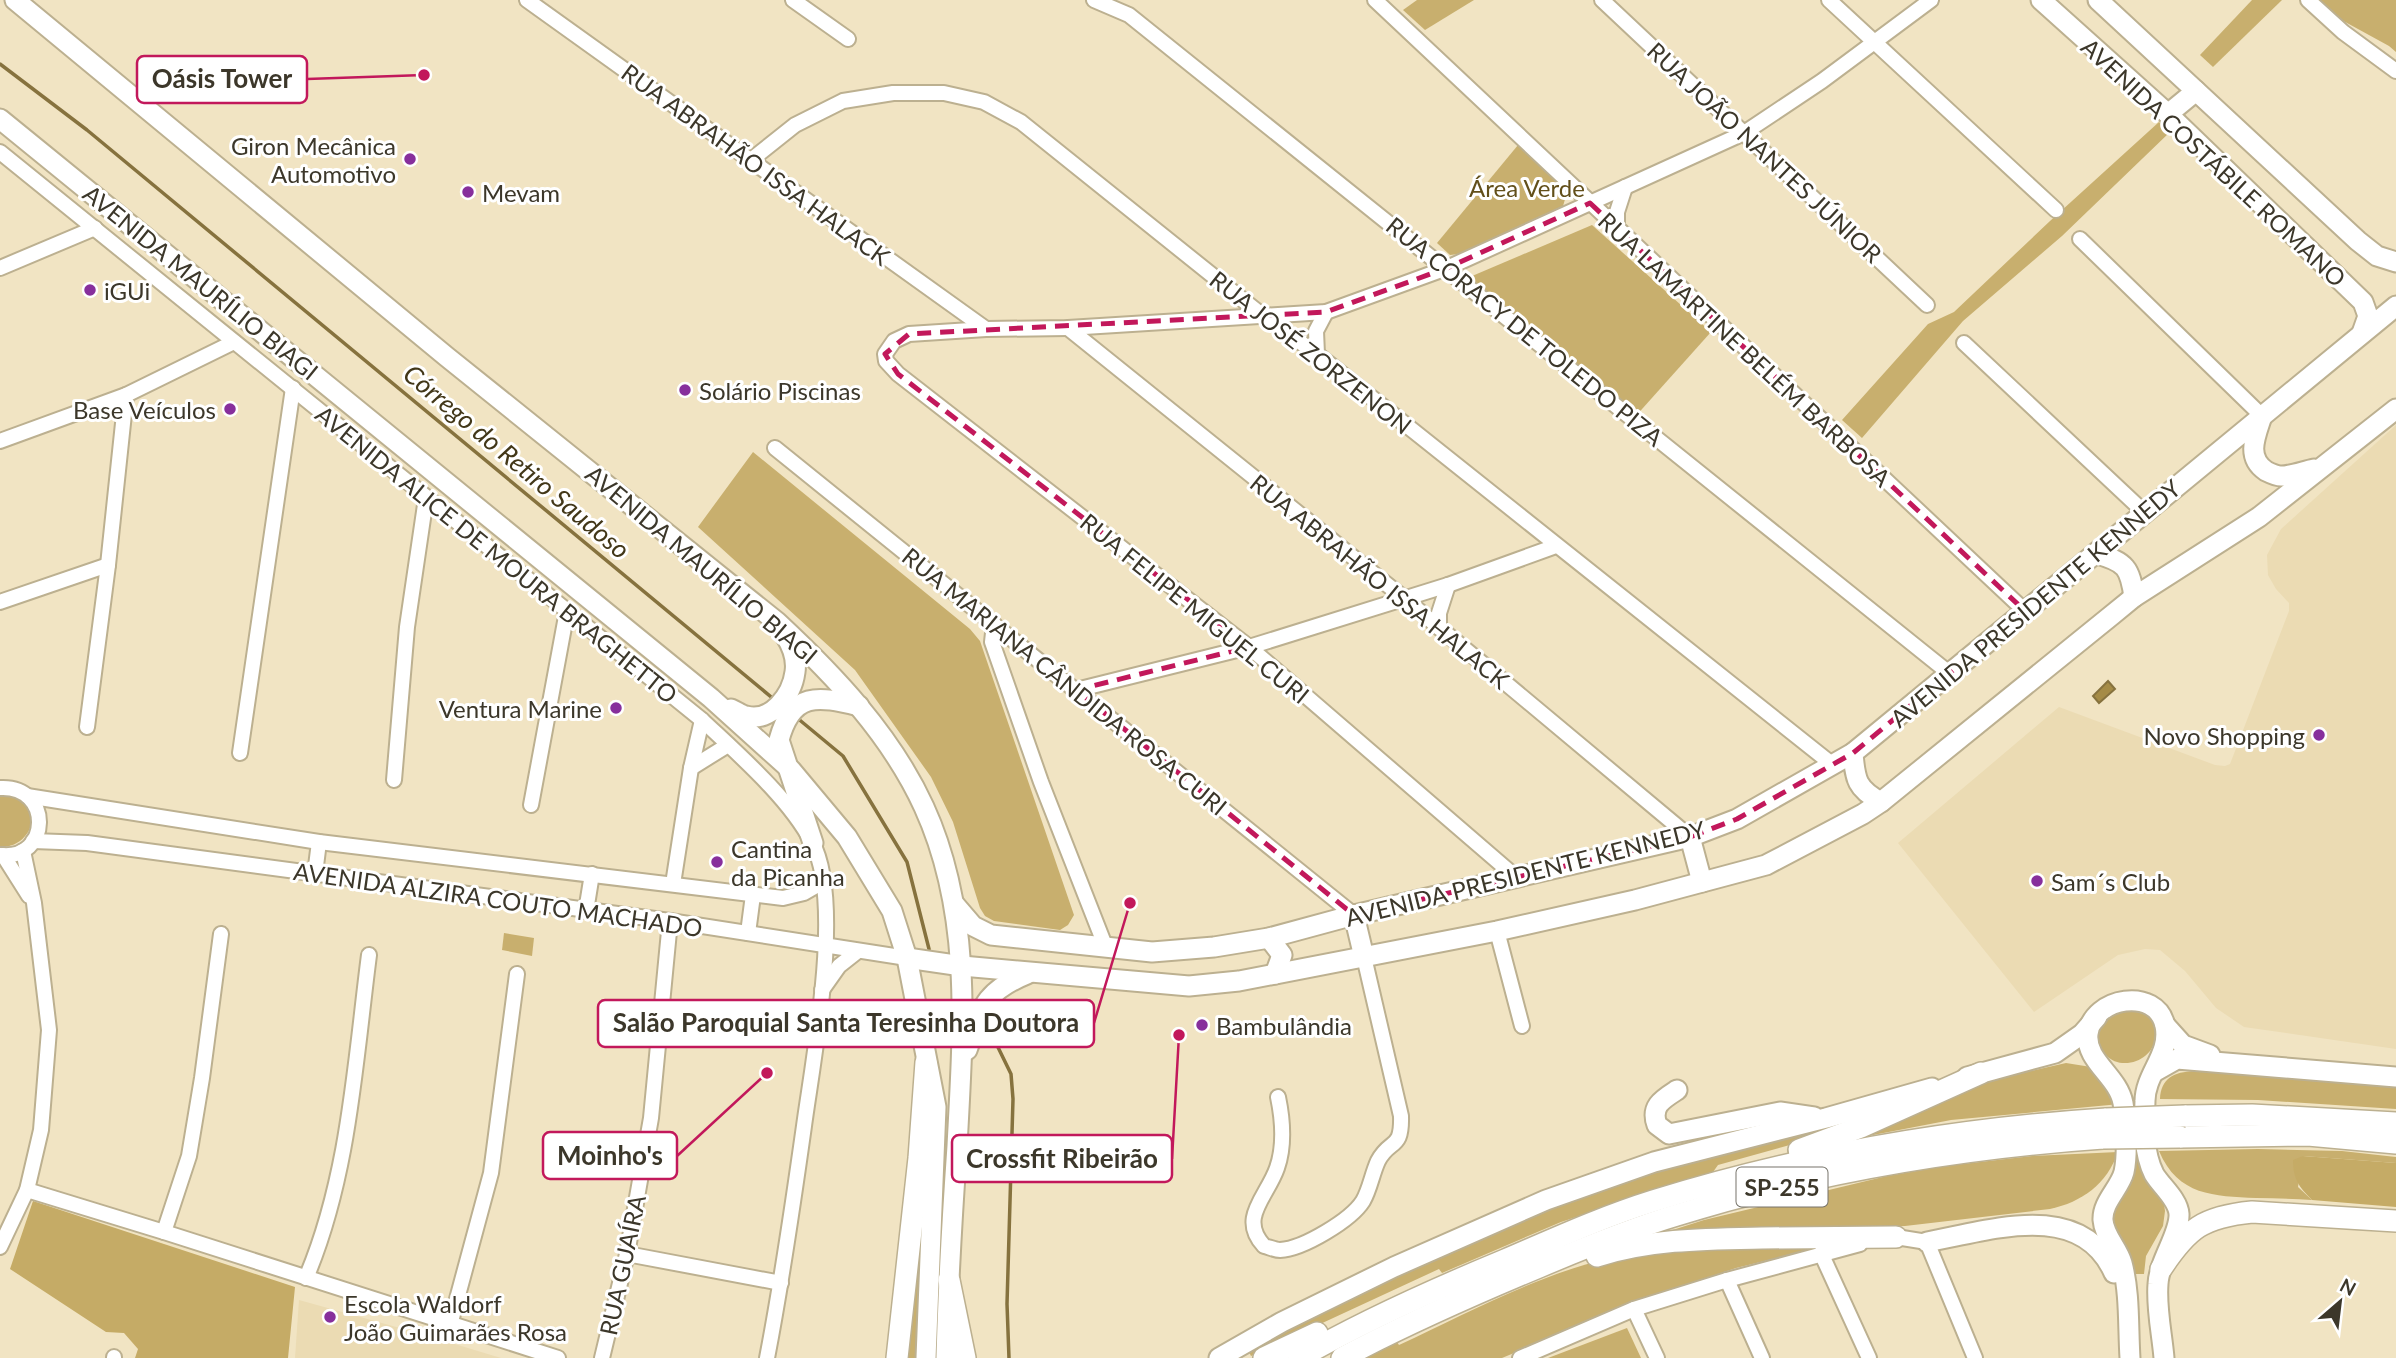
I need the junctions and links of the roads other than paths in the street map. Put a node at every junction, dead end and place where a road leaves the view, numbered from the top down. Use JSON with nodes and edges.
{"nodes":[{"id":1,"x":15,"y":0,"type":"edge"},
{"id":2,"x":527,"y":0,"type":"edge"},
{"id":3,"x":793,"y":0,"type":"edge"},
{"id":4,"x":1094,"y":0,"type":"edge"},
{"id":5,"x":1375,"y":0,"type":"edge"},
{"id":6,"x":1602,"y":0,"type":"edge"},
{"id":7,"x":1829,"y":0,"type":"edge"},
{"id":8,"x":1931,"y":0,"type":"edge"},
{"id":9,"x":2041,"y":0,"type":"edge"},
{"id":10,"x":2098,"y":0,"type":"edge"},
{"id":11,"x":2308,"y":0,"type":"edge"},
{"id":12,"x":848,"y":39,"type":"dead end"},
{"id":13,"x":1874,"y":42,"type":"junction"},
{"id":14,"x":2396,"y":71,"type":"edge"},
{"id":15,"x":2196,"y":91,"type":"junction"},
{"id":16,"x":2168,"y":114,"type":"junction"},
{"id":17,"x":0,"y":119,"type":"edge"},
{"id":18,"x":1744,"y":133,"type":"junction"},
{"id":19,"x":0,"y":152,"type":"edge"},
{"id":20,"x":751,"y":160,"type":"junction"},
{"id":21,"x":1625,"y":187,"type":"junction"},
{"id":22,"x":1590,"y":203,"type":"junction"},
{"id":23,"x":2056,"y":210,"type":"dead end"},
{"id":24,"x":95,"y":228,"type":"junction"},
{"id":25,"x":1618,"y":229,"type":"junction"},
{"id":26,"x":2080,"y":239,"type":"dead end"},
{"id":27,"x":2396,"y":262,"type":"edge"},
{"id":28,"x":0,"y":268,"type":"edge"},
{"id":29,"x":1447,"y":268,"type":"junction"},
{"id":30,"x":1927,"y":305,"type":"dead end"},
{"id":31,"x":2396,"y":306,"type":"edge"},
{"id":32,"x":1326,"y":312,"type":"junction"},
{"id":33,"x":1263,"y":316,"type":"junction"},
{"id":34,"x":1068,"y":328,"type":"junction"},
{"id":35,"x":986,"y":329,"type":"junction"},
{"id":36,"x":2362,"y":334,"type":"junction"},
{"id":37,"x":234,"y":342,"type":"junction"},
{"id":38,"x":1964,"y":343,"type":"dead end"},
{"id":39,"x":1317,"y":354,"type":"junction"},
{"id":40,"x":293,"y":388,"type":"junction"},
{"id":41,"x":126,"y":395,"type":"junction"},
{"id":42,"x":2396,"y":409,"type":"edge"},
{"id":43,"x":2262,"y":416,"type":"junction"},
{"id":44,"x":0,"y":441,"type":"edge"},
{"id":45,"x":775,"y":448,"type":"dead end"},
{"id":46,"x":2319,"y":468,"type":"junction"},
{"id":47,"x":426,"y":498,"type":"junction"},
{"id":48,"x":2144,"y":512,"type":"junction"},
{"id":49,"x":1556,"y":546,"type":"junction"},
{"id":50,"x":2096,"y":554,"type":"junction"},
{"id":51,"x":108,"y":565,"type":"junction"},
{"id":52,"x":1448,"y":586,"type":"junction"},
{"id":53,"x":2134,"y":597,"type":"junction"},
{"id":54,"x":1405,"y":599,"type":"junction"},
{"id":55,"x":0,"y":602,"type":"edge"},
{"id":56,"x":568,"y":611,"type":"junction"},
{"id":57,"x":2025,"y":611,"type":"junction"},
{"id":58,"x":777,"y":622,"type":"junction"},
{"id":59,"x":994,"y":624,"type":"junction"},
{"id":60,"x":1440,"y":628,"type":"junction"},
{"id":61,"x":1250,"y":647,"type":"junction"},
{"id":62,"x":1949,"y":673,"type":"junction"},
{"id":63,"x":1076,"y":690,"type":"junction"},
{"id":64,"x":711,"y":698,"type":"junction"},
{"id":65,"x":859,"y":706,"type":"junction"},
{"id":66,"x":776,"y":719,"type":"junction"},
{"id":67,"x":702,"y":720,"type":"junction"},
{"id":68,"x":87,"y":727,"type":"dead end"},
{"id":69,"x":728,"y":745,"type":"junction"},
{"id":70,"x":240,"y":753,"type":"dead end"},
{"id":71,"x":1853,"y":753,"type":"junction"},
{"id":72,"x":1833,"y":765,"type":"junction"},
{"id":73,"x":691,"y":768,"type":"junction"},
{"id":74,"x":791,"y":770,"type":"junction"},
{"id":75,"x":0,"y":776,"type":"edge"},
{"id":76,"x":394,"y":780,"type":"dead end"},
{"id":77,"x":0,"y":788,"type":"edge"},
{"id":78,"x":22,"y":793,"type":"junction"},
{"id":79,"x":1881,"y":802,"type":"junction"},
{"id":80,"x":531,"y":805,"type":"dead end"},
{"id":81,"x":1689,"y":837,"type":"junction"},
{"id":82,"x":319,"y":842,"type":"junction"},
{"id":83,"x":813,"y":843,"type":"junction"},
{"id":84,"x":28,"y":846,"type":"junction"},
{"id":85,"x":1,"y":855,"type":"edge"},
{"id":86,"x":315,"y":874,"type":"junction"},
{"id":87,"x":592,"y":874,"type":"junction"},
{"id":88,"x":1517,"y":878,"type":"junction"},
{"id":89,"x":823,"y":882,"type":"junction"},
{"id":90,"x":1702,"y":882,"type":"junction"},
{"id":91,"x":673,"y":884,"type":"junction"},
{"id":92,"x":753,"y":895,"type":"junction"},
{"id":93,"x":34,"y":903,"type":"junction"},
{"id":94,"x":954,"y":904,"type":"junction"},
{"id":95,"x":586,"y":911,"type":"junction"},
{"id":96,"x":1354,"y":915,"type":"junction"},
{"id":97,"x":670,"y":921,"type":"junction"},
{"id":98,"x":1497,"y":931,"type":"junction"},
{"id":99,"x":748,"y":933,"type":"junction"},
{"id":100,"x":221,"y":934,"type":"dead end"},
{"id":101,"x":1269,"y":938,"type":"junction"},
{"id":102,"x":825,"y":946,"type":"junction"},
{"id":103,"x":1106,"y":948,"type":"junction"},
{"id":104,"x":858,"y":951,"type":"junction"},
{"id":105,"x":369,"y":955,"type":"dead end"},
{"id":106,"x":1364,"y":957,"type":"junction"},
{"id":107,"x":907,"y":958,"type":"junction"},
{"id":108,"x":962,"y":966,"type":"junction"},
{"id":109,"x":1029,"y":973,"type":"junction"},
{"id":110,"x":517,"y":974,"type":"dead end"},
{"id":111,"x":1275,"y":974,"type":"junction"},
{"id":112,"x":821,"y":991,"type":"junction"},
{"id":113,"x":2096,"y":1017,"type":"junction"},
{"id":114,"x":2165,"y":1025,"type":"junction"},
{"id":115,"x":1522,"y":1026,"type":"dead end"},
{"id":116,"x":926,"y":1062,"type":"junction"},
{"id":117,"x":961,"y":1064,"type":"junction"},
{"id":118,"x":2234,"y":1065,"type":"junction"},
{"id":119,"x":2154,"y":1072,"type":"junction"},
{"id":120,"x":1981,"y":1073,"type":"junction"},
{"id":121,"x":2396,"y":1077,"type":"edge"},
{"id":122,"x":1677,"y":1090,"type":"dead end"},
{"id":123,"x":1278,"y":1097,"type":"dead end"},
{"id":124,"x":1826,"y":1118,"type":"junction"},
{"id":125,"x":2396,"y":1123,"type":"edge"},
{"id":126,"x":2182,"y":1126,"type":"junction"},
{"id":127,"x":2104,"y":1129,"type":"junction"},
{"id":128,"x":2396,"y":1143,"type":"edge"},
{"id":129,"x":27,"y":1190,"type":"junction"},
{"id":130,"x":1652,"y":1202,"type":"junction"},
{"id":131,"x":2396,"y":1221,"type":"edge"},
{"id":132,"x":164,"y":1232,"type":"junction"},
{"id":133,"x":1896,"y":1237,"type":"junction"},
{"id":134,"x":1927,"y":1242,"type":"junction"},
{"id":135,"x":0,"y":1247,"type":"edge"},
{"id":136,"x":1821,"y":1253,"type":"junction"},
{"id":137,"x":627,"y":1254,"type":"junction"},
{"id":138,"x":2161,"y":1269,"type":"junction"},
{"id":139,"x":306,"y":1278,"type":"junction"},
{"id":140,"x":1456,"y":1279,"type":"junction"},
{"id":141,"x":949,"y":1280,"type":"junction"},
{"id":142,"x":1727,"y":1280,"type":"junction"},
{"id":143,"x":781,"y":1283,"type":"junction"},
{"id":144,"x":1475,"y":1294,"type":"junction"},
{"id":145,"x":2126,"y":1303,"type":"junction"},
{"id":146,"x":1634,"y":1309,"type":"junction"},
{"id":147,"x":450,"y":1325,"type":"junction"},
{"id":148,"x":558,"y":1358,"type":"edge"},
{"id":149,"x":602,"y":1358,"type":"edge"},
{"id":150,"x":767,"y":1358,"type":"edge"},
{"id":151,"x":897,"y":1358,"type":"edge"},
{"id":152,"x":926,"y":1358,"type":"edge"},
{"id":153,"x":946,"y":1358,"type":"edge"},
{"id":154,"x":965,"y":1358,"type":"edge"},
{"id":155,"x":1219,"y":1358,"type":"edge"},
{"id":156,"x":1264,"y":1358,"type":"edge"},
{"id":157,"x":1299,"y":1358,"type":"edge"},
{"id":158,"x":1342,"y":1358,"type":"edge"},
{"id":159,"x":1520,"y":1358,"type":"edge"},
{"id":160,"x":1657,"y":1358,"type":"edge"},
{"id":161,"x":1762,"y":1358,"type":"edge"},
{"id":162,"x":1869,"y":1358,"type":"edge"},
{"id":163,"x":1975,"y":1358,"type":"edge"},
{"id":164,"x":2130,"y":1358,"type":"edge"},
{"id":165,"x":2164,"y":1358,"type":"edge"}],
"edges":[{"from":1,"to":58,"type":"main road","name":"AVENIDA MAURÍLIO BIAGI"},
{"from":2,"to":20,"type":"street","name":"RUA ABRAHÃO ISSA HALACK"},
{"from":3,"to":12,"type":"street"},
{"from":4,"to":29,"type":"street","name":"RUA CORACY DE TOLEDO PIZA"},
{"from":5,"to":22,"type":"street","name":"RUA LAMARTINE BELÉM BARBOSA"},
{"from":6,"to":18,"type":"street","name":"RUA JOÃO NANTES JÚNIOR"},
{"from":7,"to":13,"type":"street"},
{"from":8,"to":13,"type":"street"},
{"from":9,"to":16,"type":"main road","name":"AVENIDA COSTÁBILE ROMANO"},
{"from":10,"to":15,"type":"main road","name":"AVENIDA COSTÁBILE ROMANO"},
{"from":11,"to":14,"type":"street"},
{"from":13,"to":18,"type":"street"},
{"from":13,"to":23,"type":"street"},
{"from":15,"to":16,"type":"main road"},
{"from":15,"to":27,"type":"main road","name":"AVENIDA COSTÁBILE ROMANO"},
{"from":16,"to":36,"type":"main road","name":"AVENIDA COSTÁBILE ROMANO"},
{"from":17,"to":64,"type":"main road","name":"AVENIDA MAURÍLIO BIAGI"},
{"from":18,"to":21,"type":"street"},
{"from":18,"to":30,"type":"street","name":"RUA JOÃO NANTES JÚNIOR"},
{"from":19,"to":24,"type":"street","name":"AVENIDA ALICE DE MOURA BRAGHETTO"},
{"from":20,"to":33,"type":"street","name":"RUA JOSÉ ZORZENON"},
{"from":20,"to":35,"type":"street","name":"RUA ABRAHÃO ISSA HALACK"},
{"from":21,"to":22,"type":"street"},
{"from":21,"to":25,"type":"street"},
{"from":22,"to":25,"type":"street","name":"RUA LAMARTINE BELÉM BARBOSA"},
{"from":22,"to":29,"type":"street"},
{"from":24,"to":28,"type":"street"},
{"from":24,"to":37,"type":"street","name":"AVENIDA ALICE DE MOURA BRAGHETTO"},
{"from":25,"to":57,"type":"street","name":"RUA LAMARTINE BELÉM BARBOSA"},
{"from":26,"to":43,"type":"street"},
{"from":29,"to":32,"type":"street"},
{"from":29,"to":62,"type":"street","name":"RUA CORACY DE TOLEDO PIZA"},
{"from":31,"to":36,"type":"main road","name":"AVENIDA PRESIDENTE KENNEDY"},
{"from":32,"to":33,"type":"street"},
{"from":32,"to":39,"type":"street"},
{"from":33,"to":34,"type":"street"},
{"from":33,"to":39,"type":"street","name":"RUA JOSÉ ZORZENON"},
{"from":34,"to":35,"type":"street"},
{"from":34,"to":54,"type":"street","name":"RUA ABRAHÃO ISSA HALACK"},
{"from":35,"to":61,"type":"street","name":"RUA FELIPE MIGUEL CURI"},
{"from":36,"to":43,"type":"main road","name":"AVENIDA PRESIDENTE KENNEDY"},
{"from":37,"to":40,"type":"street","name":"AVENIDA ALICE DE MOURA BRAGHETTO"},
{"from":37,"to":41,"type":"street"},
{"from":38,"to":48,"type":"street"},
{"from":39,"to":49,"type":"street","name":"RUA JOSÉ ZORZENON"},
{"from":40,"to":47,"type":"street","name":"AVENIDA ALICE DE MOURA BRAGHETTO"},
{"from":40,"to":70,"type":"street"},
{"from":41,"to":44,"type":"street"},
{"from":41,"to":51,"type":"street"},
{"from":42,"to":46,"type":"main road","name":"AVENIDA PRESIDENTE KENNEDY"},
{"from":43,"to":46,"type":"main road"},
{"from":43,"to":48,"type":"main road","name":"AVENIDA PRESIDENTE KENNEDY"},
{"from":45,"to":59,"type":"street","name":"RUA MARIANA CÂNDIDA ROSA CURI"},
{"from":46,"to":53,"type":"main road","name":"AVENIDA PRESIDENTE KENNEDY"},
{"from":47,"to":56,"type":"street","name":"AVENIDA ALICE DE MOURA BRAGHETTO"},
{"from":47,"to":76,"type":"street"},
{"from":48,"to":50,"type":"main road","name":"AVENIDA PRESIDENTE KENNEDY"},
{"from":49,"to":52,"type":"street"},
{"from":49,"to":72,"type":"street","name":"RUA JOSÉ ZORZENON"},
{"from":50,"to":53,"type":"main road"},
{"from":50,"to":57,"type":"main road","name":"AVENIDA PRESIDENTE KENNEDY"},
{"from":51,"to":55,"type":"street"},
{"from":51,"to":68,"type":"street"},
{"from":52,"to":54,"type":"street"},
{"from":52,"to":60,"type":"street"},
{"from":53,"to":79,"type":"main road","name":"AVENIDA PRESIDENTE KENNEDY"},
{"from":54,"to":60,"type":"street","name":"RUA ABRAHÃO ISSA HALACK"},
{"from":54,"to":61,"type":"street"},
{"from":56,"to":67,"type":"street","name":"AVENIDA ALICE DE MOURA BRAGHETTO"},
{"from":56,"to":80,"type":"street"},
{"from":57,"to":62,"type":"main road","name":"AVENIDA PRESIDENTE KENNEDY"},
{"from":58,"to":65,"type":"main road","name":"AVENIDA MAURÍLIO BIAGI"},
{"from":58,"to":66,"type":"main road"},
{"from":59,"to":63,"type":"street","name":"RUA MARIANA CÂNDIDA ROSA CURI"},
{"from":59,"to":103,"type":"street"},
{"from":60,"to":81,"type":"street","name":"RUA ABRAHÃO ISSA HALACK"},
{"from":61,"to":63,"type":"street"},
{"from":61,"to":88,"type":"street","name":"RUA FELIPE MIGUEL CURI"},
{"from":62,"to":71,"type":"main road","name":"AVENIDA PRESIDENTE KENNEDY"},
{"from":63,"to":96,"type":"street","name":"RUA MARIANA CÂNDIDA ROSA CURI"},
{"from":64,"to":66,"type":"main road"},
{"from":64,"to":74,"type":"main road","name":"AVENIDA MAURÍLIO BIAGI"},
{"from":65,"to":66,"type":"main road"},
{"from":65,"to":94,"type":"main road","name":"AVENIDA MAURÍLIO BIAGI"},
{"from":66,"to":74,"type":"main road"},
{"from":67,"to":69,"type":"street","name":"AVENIDA ALICE DE MOURA BRAGHETTO"},
{"from":67,"to":73,"type":"street"},
{"from":69,"to":73,"type":"street"},
{"from":69,"to":83,"type":"street","name":"AVENIDA ALICE DE MOURA BRAGHETTO"},
{"from":71,"to":72,"type":"main road","name":"AVENIDA PRESIDENTE KENNEDY"},
{"from":71,"to":79,"type":"main road"},
{"from":72,"to":81,"type":"main road","name":"AVENIDA PRESIDENTE KENNEDY"},
{"from":73,"to":91,"type":"street"},
{"from":74,"to":83,"type":"main road"},
{"from":74,"to":107,"type":"main road","name":"AVENIDA MAURÍLIO BIAGI"},
{"from":75,"to":78,"type":"street"},
{"from":77,"to":78,"type":"street","name":"AVENIDA ALZIRA COUTO MACHADO"},
{"from":78,"to":82,"type":"street","name":"AVENIDA ALZIRA COUTO MACHADO"},
{"from":78,"to":84,"type":"street"},
{"from":79,"to":90,"type":"main road","name":"AVENIDA PRESIDENTE KENNEDY"},
{"from":81,"to":88,"type":"main road","name":"AVENIDA PRESIDENTE KENNEDY"},
{"from":81,"to":90,"type":"main road"},
{"from":82,"to":86,"type":"street"},
{"from":82,"to":87,"type":"street","name":"AVENIDA ALZIRA COUTO MACHADO"},
{"from":83,"to":89,"type":"street"},
{"from":84,"to":85,"type":"street","name":"AVENIDA ALZIRA COUTO MACHADO"},
{"from":84,"to":86,"type":"street","name":"AVENIDA ALZIRA COUTO MACHADO"},
{"from":84,"to":93,"type":"street"},
{"from":85,"to":93,"type":"street"},
{"from":86,"to":95,"type":"street","name":"AVENIDA ALZIRA COUTO MACHADO"},
{"from":87,"to":91,"type":"street","name":"AVENIDA ALZIRA COUTO MACHADO"},
{"from":87,"to":95,"type":"street"},
{"from":88,"to":96,"type":"main road","name":"AVENIDA PRESIDENTE KENNEDY"},
{"from":89,"to":92,"type":"street","name":"AVENIDA ALZIRA COUTO MACHADO"},
{"from":89,"to":102,"type":"street"},
{"from":90,"to":98,"type":"main road","name":"AVENIDA PRESIDENTE KENNEDY"},
{"from":91,"to":92,"type":"street","name":"AVENIDA ALZIRA COUTO MACHADO"},
{"from":92,"to":99,"type":"street"},
{"from":93,"to":129,"type":"street"},
{"from":94,"to":103,"type":"main road","name":"AVENIDA PRESIDENTE KENNEDY"},
{"from":94,"to":108,"type":"main road","name":"AVENIDA MAURÍLIO BIAGI"},
{"from":95,"to":97,"type":"street","name":"AVENIDA ALZIRA COUTO MACHADO"},
{"from":96,"to":101,"type":"main road","name":"AVENIDA PRESIDENTE KENNEDY"},
{"from":96,"to":106,"type":"main road"},
{"from":97,"to":99,"type":"street","name":"AVENIDA ALZIRA COUTO MACHADO"},
{"from":97,"to":137,"type":"street","name":"RUA GUAÍRA"},
{"from":98,"to":106,"type":"main road","name":"AVENIDA PRESIDENTE KENNEDY"},
{"from":98,"to":115,"type":"street"},
{"from":99,"to":102,"type":"street","name":"AVENIDA ALZIRA COUTO MACHADO"},
{"from":100,"to":132,"type":"street"},
{"from":101,"to":103,"type":"main road","name":"AVENIDA PRESIDENTE KENNEDY"},
{"from":101,"to":111,"type":"main road"},
{"from":102,"to":104,"type":"street","name":"AVENIDA ALZIRA COUTO MACHADO"},
{"from":102,"to":112,"type":"street"},
{"from":104,"to":107,"type":"street","name":"AVENIDA ALZIRA COUTO MACHADO"},
{"from":104,"to":112,"type":"street"},
{"from":105,"to":139,"type":"street"},
{"from":106,"to":111,"type":"main road","name":"AVENIDA PRESIDENTE KENNEDY"},
{"from":106,"to":123,"type":"street"},
{"from":107,"to":108,"type":"main road","name":"AVENIDA ALZIRA COUTO MACHADO"},
{"from":107,"to":116,"type":"main road","name":"AVENIDA MAURÍLIO BIAGI"},
{"from":108,"to":109,"type":"main road","name":"AVENIDA PRESIDENTE KENNEDY"},
{"from":108,"to":117,"type":"main road","name":"AVENIDA MAURÍLIO BIAGI"},
{"from":109,"to":111,"type":"main road","name":"AVENIDA PRESIDENTE KENNEDY"},
{"from":109,"to":117,"type":"main road"},
{"from":110,"to":147,"type":"street"},
{"from":112,"to":143,"type":"street"},
{"from":113,"to":114,"type":"main road"},
{"from":113,"to":120,"type":"main road"},
{"from":113,"to":145,"type":"main road"},
{"from":114,"to":118,"type":"main road"},
{"from":114,"to":119,"type":"main road"},
{"from":116,"to":151,"type":"highway"},
{"from":116,"to":152,"type":"main road","name":"AVENIDA MAURÍLIO BIAGI"},
{"from":117,"to":141,"type":"main road","name":"AVENIDA MAURÍLIO BIAGI"},
{"from":118,"to":119,"type":"main road"},
{"from":118,"to":121,"type":"main road"},
{"from":119,"to":138,"type":"main road"},
{"from":120,"to":124,"type":"main road"},
{"from":120,"to":130,"type":"highway"},
{"from":122,"to":124,"type":"main road"},
{"from":124,"to":155,"type":"main road"},
{"from":125,"to":126,"type":"highway","number":"SP-255"},
{"from":126,"to":127,"type":"highway","number":"SP-255","bridge":true},
{"from":126,"to":128,"type":"highway","number":"SP-255"},
{"from":127,"to":130,"type":"highway","number":"SP-255"},
{"from":127,"to":144,"type":"highway","number":"SP-255"},
{"from":129,"to":132,"type":"street"},
{"from":129,"to":135,"type":"street"},
{"from":130,"to":140,"type":"highway","number":"SP-255"},
{"from":131,"to":138,"type":"highway"},
{"from":132,"to":139,"type":"street"},
{"from":133,"to":134,"type":"street"},
{"from":133,"to":136,"type":"street"},
{"from":133,"to":144,"type":"highway"},
{"from":134,"to":145,"type":"main road"},
{"from":134,"to":163,"type":"street"},
{"from":136,"to":142,"type":"street"},
{"from":136,"to":162,"type":"street"},
{"from":137,"to":143,"type":"street"},
{"from":137,"to":149,"type":"street","name":"RUA GUAÍRA"},
{"from":138,"to":165,"type":"main road"},
{"from":139,"to":147,"type":"street"},
{"from":140,"to":156,"type":"highway"},
{"from":140,"to":157,"type":"highway","number":"SP-255"},
{"from":141,"to":153,"type":"main road","name":"AVENIDA MAURÍLIO BIAGI"},
{"from":141,"to":154,"type":"highway"},
{"from":142,"to":146,"type":"street"},
{"from":142,"to":161,"type":"street"},
{"from":143,"to":150,"type":"street"},
{"from":144,"to":158,"type":"highway","number":"SP-255"},
{"from":145,"to":164,"type":"main road"},
{"from":146,"to":159,"type":"street"},
{"from":146,"to":160,"type":"street"},
{"from":147,"to":148,"type":"street"}]}
